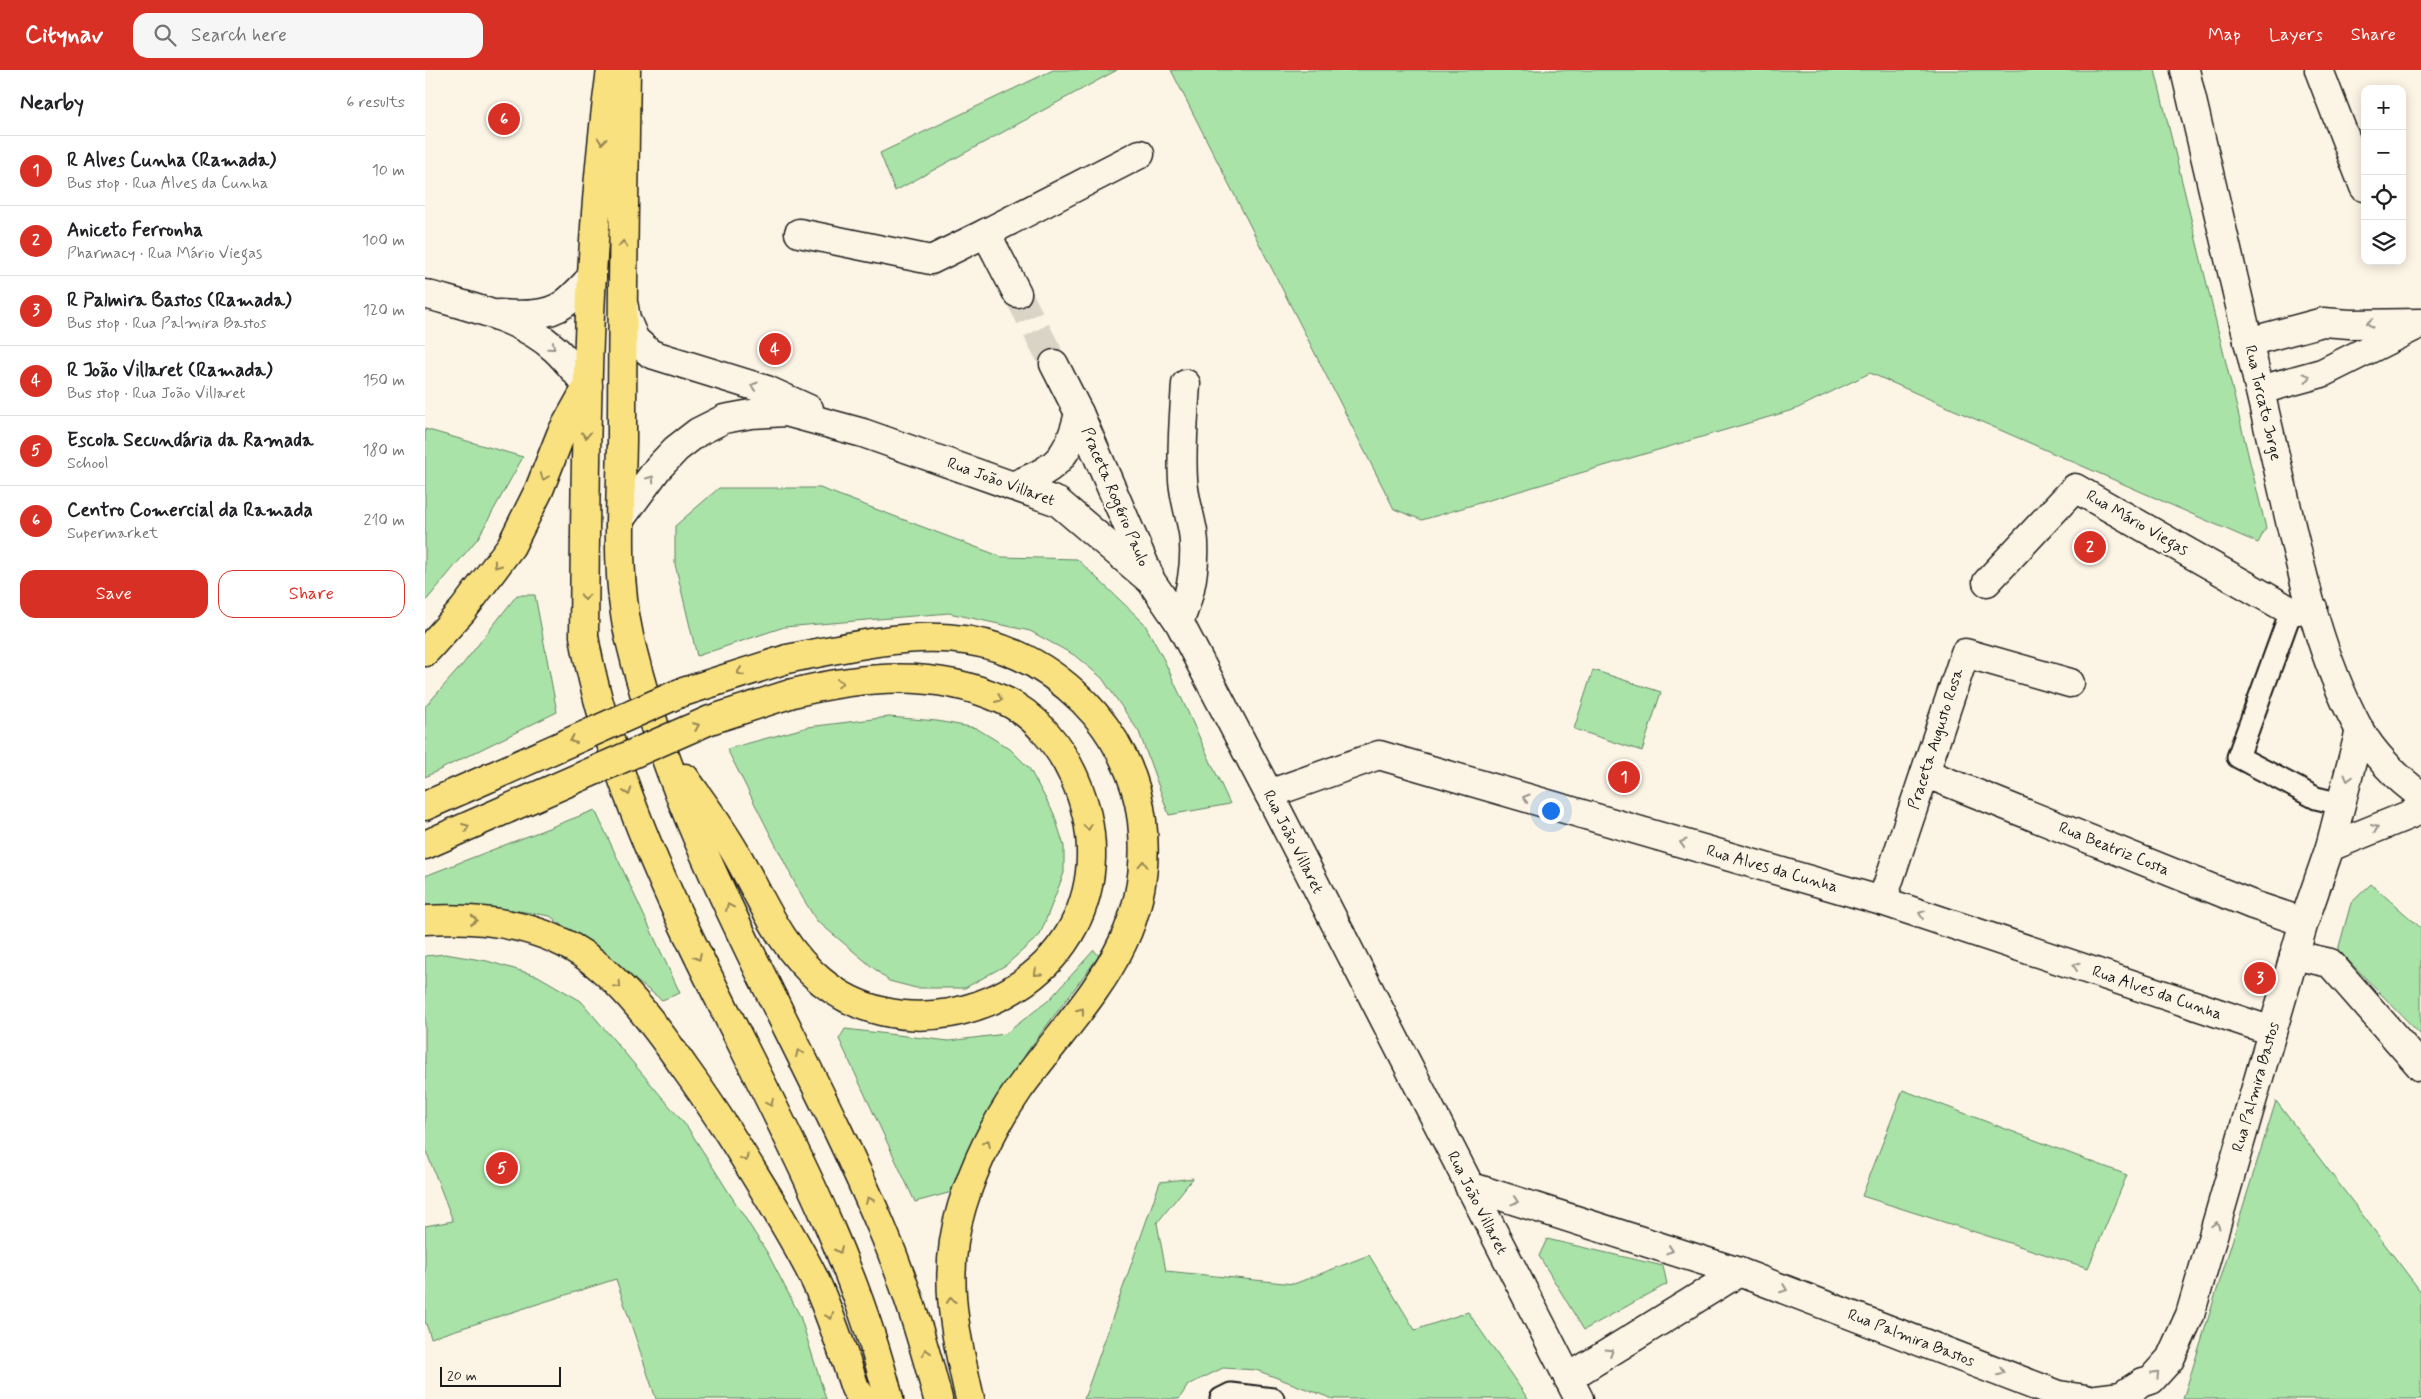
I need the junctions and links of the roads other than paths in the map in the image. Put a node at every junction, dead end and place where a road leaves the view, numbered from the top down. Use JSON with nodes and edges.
{"nodes":[{"id":1,"x":611,"y":70,"type":"edge"},
{"id":2,"x":626,"y":70,"type":"edge"},
{"id":3,"x":2185,"y":70,"type":"edge"},
{"id":4,"x":2319,"y":70,"type":"edge"},
{"id":5,"x":1140,"y":154,"type":"dead end"},
{"id":6,"x":2361,"y":179,"type":"edge"},
{"id":7,"x":799,"y":233,"type":"dead end"},
{"id":8,"x":986,"y":234,"type":"junction"},
{"id":9,"x":592,"y":277,"type":"junction"},
{"id":10,"x":622,"y":293,"type":"junction"},
{"id":11,"x":1017,"y":293,"type":"tunnel mouth"},
{"id":12,"x":425,"y":294,"type":"edge"},
{"id":13,"x":495,"y":314,"type":"junction"},
{"id":14,"x":2420,"y":323,"type":"edge"},
{"id":15,"x":2248,"y":342,"type":"junction"},
{"id":16,"x":1054,"y":364,"type":"tunnel mouth"},
{"id":17,"x":1187,"y":384,"type":"dead end"},
{"id":18,"x":587,"y":386,"type":"junction"},
{"id":19,"x":2260,"y":390,"type":"junction"},
{"id":20,"x":1079,"y":413,"type":"junction"},
{"id":21,"x":863,"y":433,"type":"junction"},
{"id":22,"x":1012,"y":486,"type":"junction"},
{"id":23,"x":621,"y":518,"type":"junction"},
{"id":24,"x":1151,"y":581,"type":"junction"},
{"id":25,"x":1987,"y":582,"type":"dead end"},
{"id":26,"x":2302,"y":609,"type":"junction"},
{"id":27,"x":1179,"y":622,"type":"junction"},
{"id":28,"x":425,"y":652,"type":"edge"},
{"id":29,"x":2071,"y":683,"type":"dead end"},
{"id":30,"x":2360,"y":730,"type":"junction"},
{"id":31,"x":663,"y":749,"type":"junction"},
{"id":32,"x":1925,"y":773,"type":"junction"},
{"id":33,"x":1269,"y":794,"type":"junction"},
{"id":34,"x":2421,"y":795,"type":"edge"},
{"id":35,"x":2341,"y":804,"type":"junction"},
{"id":36,"x":425,"y":806,"type":"edge"},
{"id":37,"x":2421,"y":810,"type":"edge"},
{"id":38,"x":425,"y":845,"type":"edge"},
{"id":39,"x":2331,"y":847,"type":"junction"},
{"id":40,"x":1882,"y":901,"type":"junction"},
{"id":41,"x":425,"y":920,"type":"edge"},
{"id":42,"x":2305,"y":922,"type":"junction"},
{"id":43,"x":2294,"y":955,"type":"junction"},
{"id":44,"x":2272,"y":1031,"type":"junction"},
{"id":45,"x":2421,"y":1067,"type":"edge"},
{"id":46,"x":1469,"y":1186,"type":"junction"},
{"id":47,"x":1739,"y":1272,"type":"junction"},
{"id":48,"x":1574,"y":1388,"type":"edge"},
{"id":49,"x":863,"y":1399,"type":"edge"},
{"id":50,"x":889,"y":1399,"type":"edge"},
{"id":51,"x":939,"y":1399,"type":"edge"},
{"id":52,"x":970,"y":1399,"type":"edge"},
{"id":53,"x":1221,"y":1399,"type":"edge"},
{"id":54,"x":1273,"y":1399,"type":"edge"},
{"id":55,"x":2085,"y":1399,"type":"edge"},
{"id":56,"x":2097,"y":1399,"type":"edge"}],
"edges":[{"from":1,"to":9,"type":"main road","one_way":true},
{"from":10,"to":2,"type":"main road","one_way":true},
{"from":3,"to":15,"type":"street","name":"Rua Torcato Jorge"},
{"from":4,"to":6,"type":"street"},
{"from":5,"to":8,"type":"street"},
{"from":7,"to":8,"type":"street"},
{"from":8,"to":11,"type":"street"},
{"from":9,"to":13,"type":"street"},
{"from":9,"to":18,"type":"main road"},
{"from":21,"to":10,"type":"street","name":"Rua João Villaret","one_way":true},
{"from":10,"to":23,"type":"main road"},
{"from":12,"to":13,"type":"street"},
{"from":13,"to":18,"type":"street","one_way":true},
{"from":14,"to":15,"type":"street","one_way":true},
{"from":19,"to":14,"type":"street","one_way":true},
{"from":15,"to":19,"type":"street","name":"Rua Torcato Jorge"},
{"from":16,"to":20,"type":"street","name":"Praceta Rogério Paulo"},
{"from":17,"to":27,"type":"street"},
{"from":18,"to":28,"type":"main road","one_way":true},
{"from":18,"to":50,"type":"main road","one_way":true},
{"from":19,"to":26,"type":"street","name":"Rua Torcato Jorge"},
{"from":20,"to":22,"type":"street","name":"Praceta Rogério Paulo"},
{"from":20,"to":24,"type":"street","name":"Praceta Rogério Paulo"},
{"from":21,"to":22,"type":"street","name":"Rua João Villaret"},
{"from":23,"to":21,"type":"street","name":"Rua João Villaret","one_way":true},
{"from":22,"to":24,"type":"street","name":"Rua João Villaret"},
{"from":23,"to":31,"type":"main road"},
{"from":24,"to":27,"type":"street","name":"Rua João Villaret"},
{"from":25,"to":26,"type":"street","name":"Rua Mário Viegas"},
{"from":26,"to":30,"type":"street","name":"Rua Torcato Jorge"},
{"from":26,"to":35,"type":"lane"},
{"from":27,"to":33,"type":"street","name":"Rua João Villaret"},
{"from":29,"to":32,"type":"street","name":"Praceta Augusto Rosa"},
{"from":30,"to":34,"type":"street","name":"Rua Torcato Jorge"},
{"from":30,"to":35,"type":"street","name":"Rua Palmira Bastos","one_way":true},
{"from":38,"to":31,"type":"main road","one_way":true,"bridge":true},
{"from":51,"to":31,"type":"main road","one_way":true},
{"from":32,"to":40,"type":"street","name":"Praceta Augusto Rosa"},
{"from":32,"to":42,"type":"street","name":"Rua Beatriz Costa"},
{"from":40,"to":33,"type":"street","name":"Rua Alves da Cunha","one_way":true},
{"from":33,"to":46,"type":"street","name":"Rua João Villaret"},
{"from":35,"to":39,"type":"street","name":"Rua Palmira Bastos"},
{"from":52,"to":36,"type":"main road","one_way":true,"bridge":true},
{"from":39,"to":37,"type":"street","one_way":true},
{"from":39,"to":42,"type":"street","name":"Rua Palmira Bastos"},
{"from":44,"to":40,"type":"street","name":"Rua Alves da Cunha","one_way":true},
{"from":41,"to":49,"type":"main road","one_way":true},
{"from":42,"to":43,"type":"street","name":"Rua Palmira Bastos"},
{"from":43,"to":44,"type":"street","name":"Rua Palmira Bastos"},
{"from":43,"to":45,"type":"street"},
{"from":56,"to":44,"type":"street","name":"Rua Palmira Bastos","one_way":true},
{"from":46,"to":47,"type":"street","name":"Rua Palmira Bastos","one_way":true},
{"from":46,"to":48,"type":"street","name":"Rua João Villaret"},
{"from":48,"to":47,"type":"street","one_way":true},
{"from":47,"to":55,"type":"street","name":"Rua Palmira Bastos","one_way":true},
{"from":53,"to":54,"type":"lane"}]}
